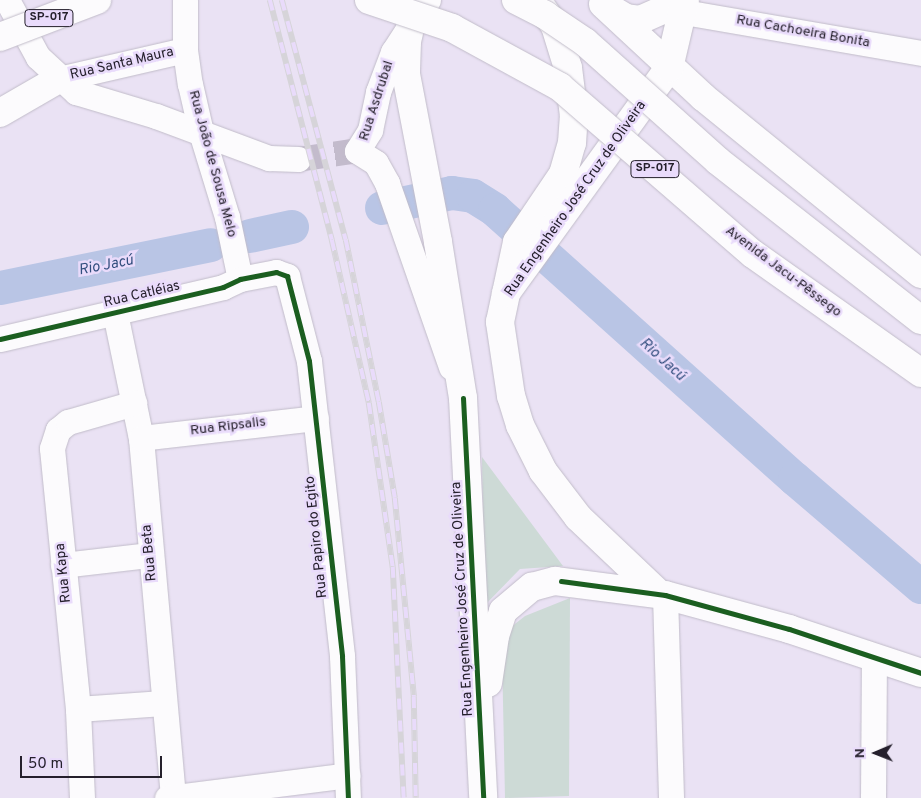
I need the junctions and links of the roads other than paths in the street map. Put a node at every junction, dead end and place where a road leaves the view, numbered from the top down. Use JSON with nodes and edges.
{"nodes":[{"id":1,"x":7,"y":0,"type":"edge"},
{"id":2,"x":98,"y":0,"type":"edge"},
{"id":3,"x":185,"y":0,"type":"edge"},
{"id":4,"x":369,"y":0,"type":"edge"},
{"id":5,"x":427,"y":0,"type":"edge"},
{"id":6,"x":516,"y":0,"type":"edge"},
{"id":7,"x":536,"y":0,"type":"edge"},
{"id":8,"x":600,"y":2,"type":"edge"},
{"id":9,"x":679,"y":4,"type":"edge"},
{"id":10,"x":411,"y":24,"type":"junction"},
{"id":11,"x":0,"y":37,"type":"edge"},
{"id":12,"x":186,"y":50,"type":"junction"},
{"id":13,"x":921,"y":53,"type":"edge"},
{"id":14,"x":669,"y":68,"type":"junction"},
{"id":15,"x":59,"y":79,"type":"junction"},
{"id":16,"x":0,"y":113,"type":"edge"},
{"id":17,"x":201,"y":132,"type":"junction"},
{"id":18,"x":355,"y":151,"type":"joint"},
{"id":19,"x":298,"y":159,"type":"tunnel mouth"},
{"id":20,"x":921,"y":274,"type":"edge"},
{"id":21,"x":287,"y":276,"type":"joint"},
{"id":22,"x":512,"y":278,"type":"junction"},
{"id":23,"x":240,"y":279,"type":"junction"},
{"id":24,"x":115,"y":313,"type":"junction"},
{"id":25,"x":921,"y":320,"type":"edge"},
{"id":26,"x":0,"y":339,"type":"edge"},
{"id":27,"x":921,"y":373,"type":"edge"},
{"id":28,"x":463,"y":398,"type":"junction"},
{"id":29,"x":134,"y":404,"type":"junction"},
{"id":30,"x":316,"y":418,"type":"junction"},
{"id":31,"x":141,"y":438,"type":"junction"},
{"id":32,"x":150,"y":555,"type":"junction"},
{"id":33,"x":63,"y":565,"type":"junction"},
{"id":34,"x":661,"y":594,"type":"junction"},
{"id":35,"x":874,"y":656,"type":"junction"},
{"id":36,"x":921,"y":673,"type":"edge"},
{"id":37,"x":163,"y":703,"type":"junction"},
{"id":38,"x":78,"y":709,"type":"junction"},
{"id":39,"x":482,"y":739,"type":"junction"},
{"id":40,"x":348,"y":786,"type":"edge"},
{"id":41,"x":82,"y":798,"type":"edge"},
{"id":42,"x":170,"y":798,"type":"edge"},
{"id":43,"x":484,"y":798,"type":"edge"},
{"id":44,"x":671,"y":798,"type":"edge"},
{"id":45,"x":873,"y":798,"type":"edge"}],
"edges":[{"from":1,"to":15,"type":"street"},
{"from":2,"to":11,"type":"main road","number":"SP-017","bridge":true},
{"from":3,"to":12,"type":"street","name":"Rua João de Sousa Melo"},
{"from":4,"to":27,"type":"main road","name":"Avenida Jacu-Pêssego","number":"SP-017","bridge":true},
{"from":5,"to":10,"type":"main road"},
{"from":6,"to":25,"type":"main road","bridge":true},
{"from":7,"to":22,"type":"main road"},
{"from":8,"to":9,"type":"main road"},
{"from":8,"to":14,"type":"main road"},
{"from":9,"to":13,"type":"street","name":"Rua Cachoeira Bonita"},
{"from":9,"to":14,"type":"main road","name":"Rua Engenheiro José Cruz de Oliveira"},
{"from":10,"to":18,"type":"street","name":"Rua Asdrubal"},
{"from":10,"to":28,"type":"main road","name":"Rua Engenheiro José Cruz de Oliveira"},
{"from":12,"to":15,"type":"street","name":"Rua Santa Maura"},
{"from":12,"to":17,"type":"street","name":"Rua João de Sousa Melo"},
{"from":14,"to":20,"type":"main road"},
{"from":14,"to":22,"type":"main road","name":"Rua Engenheiro José Cruz de Oliveira"},
{"from":15,"to":16,"type":"main road"},
{"from":15,"to":17,"type":"street"},
{"from":17,"to":19,"type":"street"},
{"from":17,"to":23,"type":"street","name":"Rua João de Sousa Melo"},
{"from":18,"to":28,"type":"street","name":"Rua Engenheiro José Cruz de Oliveira"},
{"from":21,"to":23,"type":"street","name":"Rua Catléias"},
{"from":21,"to":30,"type":"street","name":"Rua Papiro do Egito"},
{"from":22,"to":34,"type":"main road","name":"Rua Engenheiro José Cruz de Oliveira"},
{"from":23,"to":24,"type":"street","name":"Rua Catléias"},
{"from":24,"to":26,"type":"street","name":"Rua Catléias"},
{"from":24,"to":29,"type":"street","name":"Rua Beta"},
{"from":28,"to":39,"type":"main road","name":"Rua Engenheiro José Cruz de Oliveira"},
{"from":29,"to":31,"type":"street","name":"Rua Beta"},
{"from":29,"to":33,"type":"street","name":"Rua Kapa"},
{"from":30,"to":31,"type":"street","name":"Rua Ripsalis"},
{"from":30,"to":40,"type":"street","name":"Rua Papiro do Egito"},
{"from":31,"to":32,"type":"street","name":"Rua Beta"},
{"from":32,"to":33,"type":"street"},
{"from":32,"to":37,"type":"street","name":"Rua Beta"},
{"from":33,"to":38,"type":"street","name":"Rua Kapa"},
{"from":34,"to":35,"type":"main road"},
{"from":34,"to":39,"type":"main road"},
{"from":34,"to":44,"type":"street"},
{"from":35,"to":36,"type":"main road"},
{"from":35,"to":45,"type":"street"},
{"from":37,"to":38,"type":"street"},
{"from":37,"to":42,"type":"street","name":"Rua Beta"},
{"from":38,"to":41,"type":"street","name":"Rua Kapa"},
{"from":39,"to":43,"type":"main road","name":"Rua Engenheiro José Cruz de Oliveira"},
{"from":40,"to":42,"type":"street"}]}
